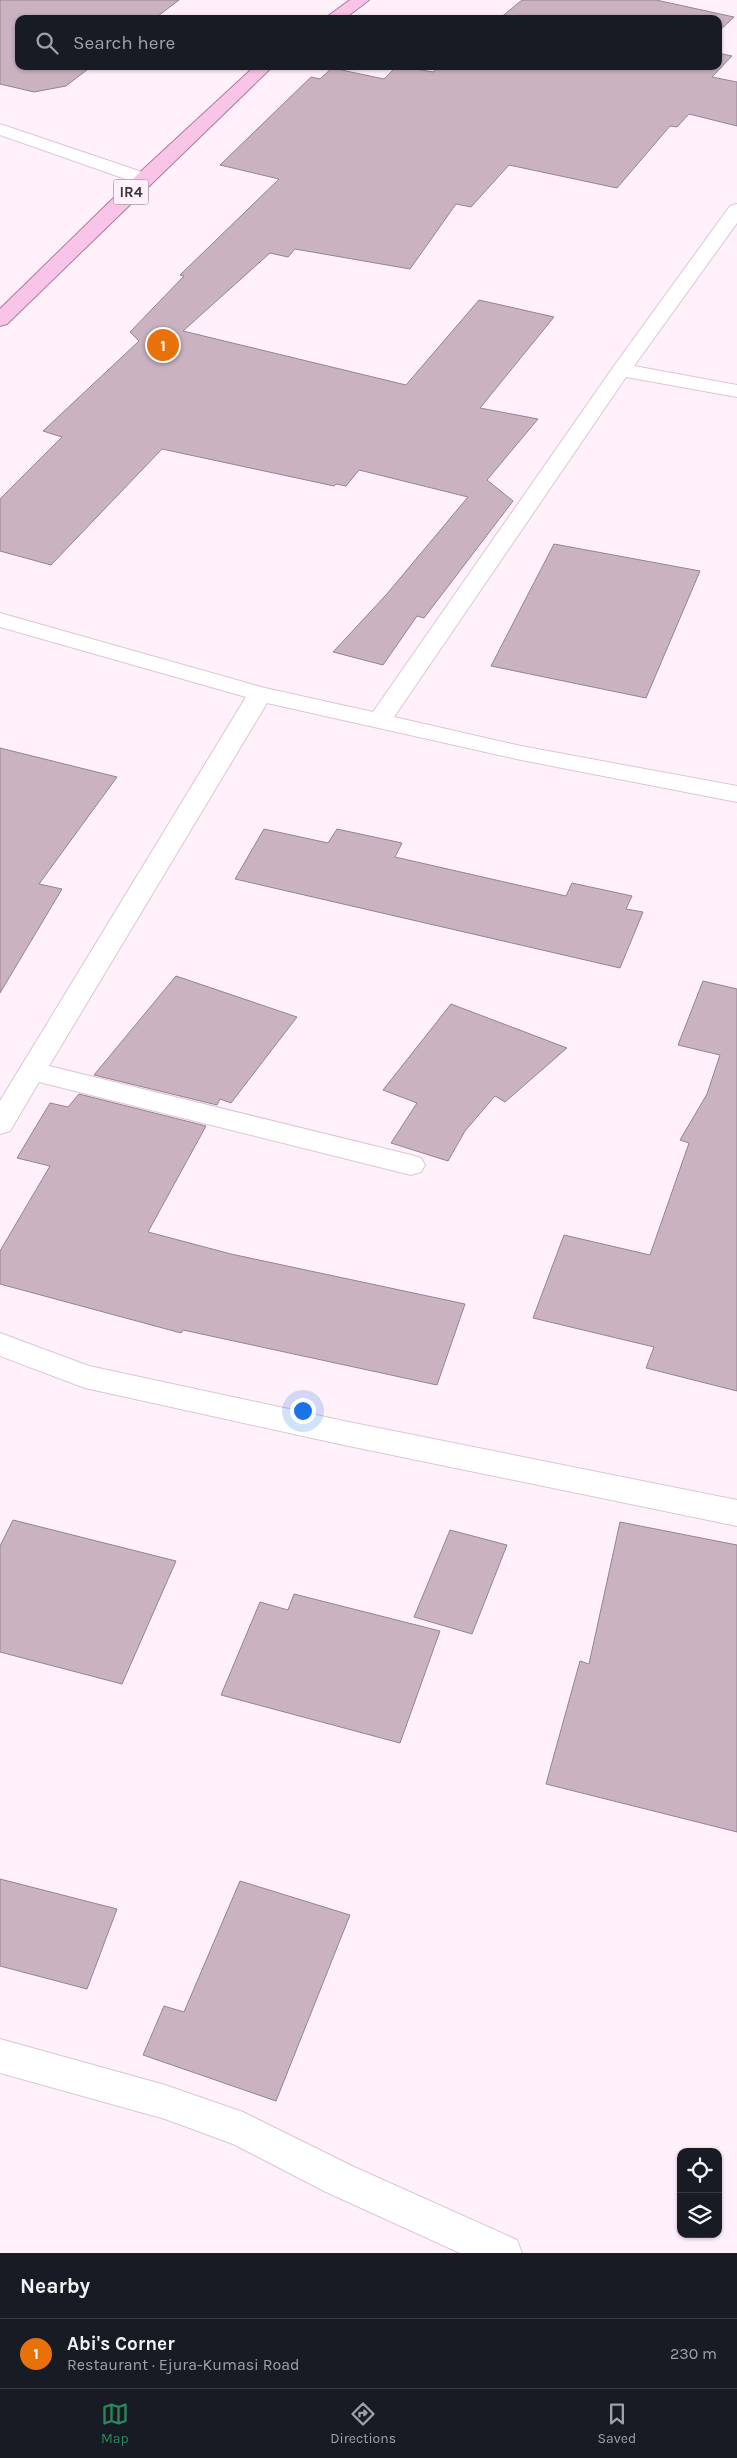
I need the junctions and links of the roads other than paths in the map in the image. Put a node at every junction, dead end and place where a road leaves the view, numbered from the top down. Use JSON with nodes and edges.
{"nodes":[{"id":1,"x":362,"y":0,"type":"edge"},
{"id":2,"x":338,"y":15,"type":"edge"},
{"id":3,"x":261,"y":70,"type":"edge"},
{"id":4,"x":0,"y":129,"type":"edge"},
{"id":5,"x":144,"y":179,"type":"junction"},
{"id":6,"x":737,"y":210,"type":"edge"},
{"id":7,"x":0,"y":320,"type":"edge"},
{"id":8,"x":621,"y":370,"type":"junction"},
{"id":9,"x":737,"y":391,"type":"edge"},
{"id":10,"x":0,"y":620,"type":"edge"},
{"id":11,"x":260,"y":694,"type":"junction"},
{"id":12,"x":379,"y":721,"type":"junction"},
{"id":13,"x":737,"y":794,"type":"edge"},
{"id":14,"x":32,"y":1070,"type":"junction"},
{"id":15,"x":0,"y":1124,"type":"edge"},
{"id":16,"x":411,"y":1165,"type":"dead end"},
{"id":17,"x":0,"y":1344,"type":"edge"},
{"id":18,"x":737,"y":1513,"type":"edge"},
{"id":19,"x":0,"y":2056,"type":"edge"},
{"id":20,"x":503,"y":2253,"type":"edge"}],
"edges":[{"from":1,"to":2,"type":"main road"},
{"from":3,"to":5,"type":"main road","number":"IR4"},
{"from":4,"to":5,"type":"street"},
{"from":5,"to":7,"type":"main road","number":"IR4"},
{"from":6,"to":8,"type":"street"},
{"from":8,"to":9,"type":"street"},
{"from":8,"to":12,"type":"street"},
{"from":10,"to":11,"type":"street"},
{"from":11,"to":12,"type":"street"},
{"from":11,"to":14,"type":"street"},
{"from":12,"to":13,"type":"street"},
{"from":14,"to":15,"type":"street"},
{"from":14,"to":16,"type":"street"},
{"from":17,"to":18,"type":"street"},
{"from":19,"to":20,"type":"street"}]}
